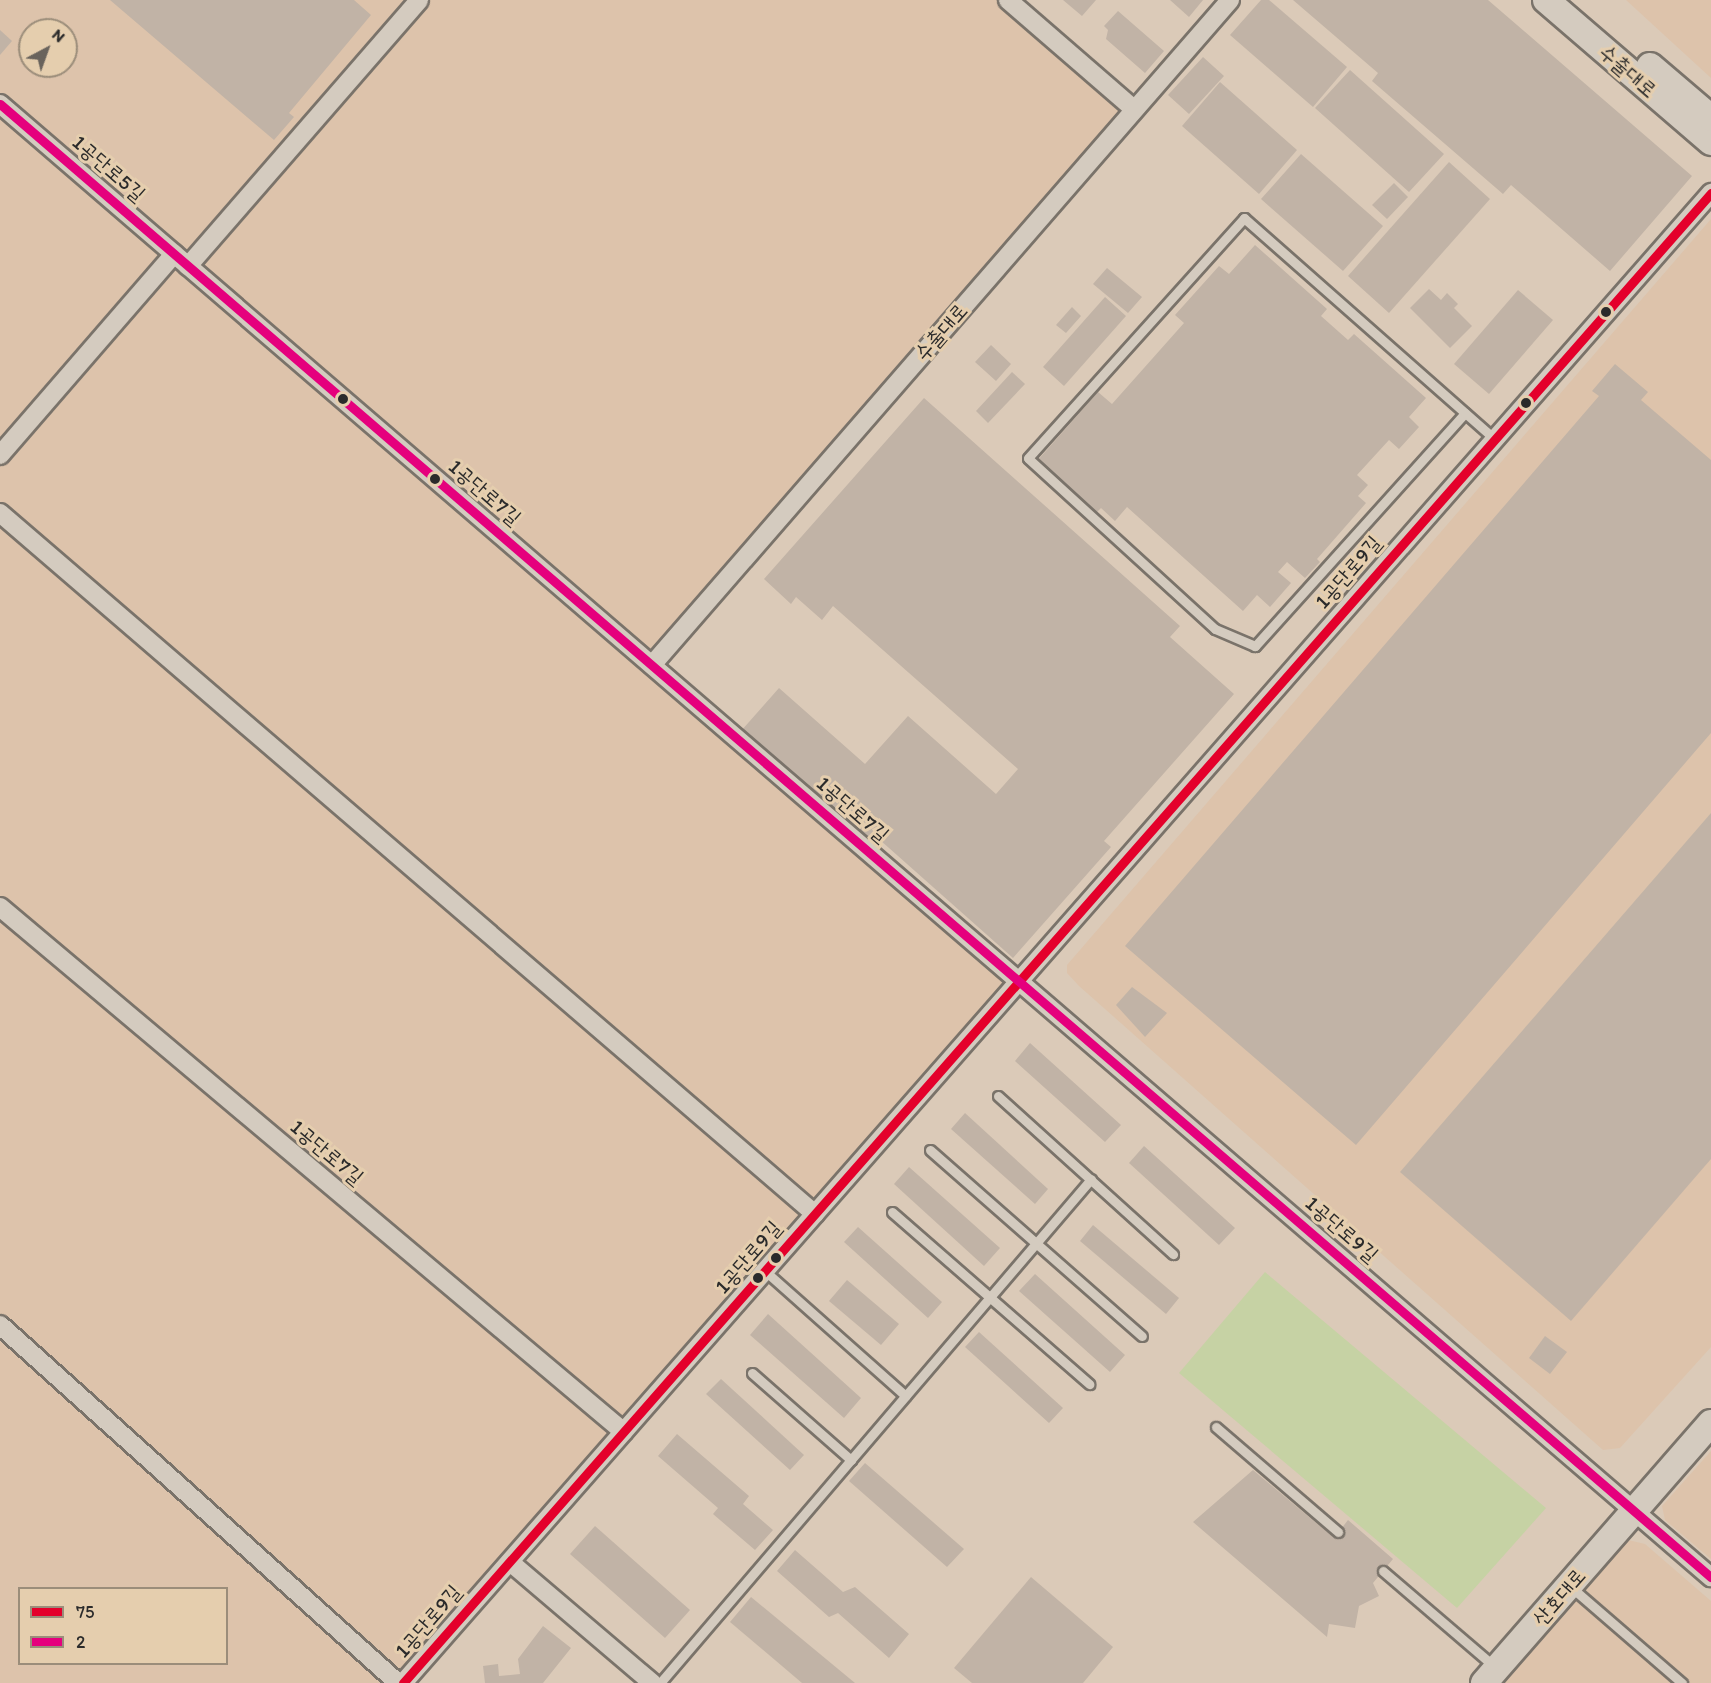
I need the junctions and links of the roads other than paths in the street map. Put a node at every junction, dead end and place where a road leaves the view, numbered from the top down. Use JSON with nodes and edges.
{"nodes":[{"id":1,"x":419,"y":0,"type":"edge"},
{"id":2,"x":1008,"y":0,"type":"edge"},
{"id":3,"x":1230,"y":0,"type":"edge"},
{"id":4,"x":1546,"y":0,"type":"edge"},
{"id":5,"x":1573,"y":0,"type":"edge"},
{"id":6,"x":0,"y":104,"type":"edge"},
{"id":7,"x":1134,"y":109,"type":"junction"},
{"id":8,"x":1711,"y":118,"type":"edge"},
{"id":9,"x":1711,"y":142,"type":"edge"},
{"id":10,"x":1711,"y":193,"type":"edge"},
{"id":11,"x":174,"y":254,"type":"junction"},
{"id":12,"x":188,"y":266,"type":"junction"},
{"id":13,"x":1465,"y":413,"type":"junction"},
{"id":14,"x":1495,"y":439,"type":"junction"},
{"id":15,"x":0,"y":455,"type":"edge"},
{"id":16,"x":0,"y":513,"type":"edge"},
{"id":17,"x":652,"y":665,"type":"junction"},
{"id":18,"x":0,"y":907,"type":"edge"},
{"id":19,"x":1019,"y":981,"type":"junction"},
{"id":20,"x":998,"y":1096,"type":"dead end"},
{"id":21,"x":930,"y":1150,"type":"dead end"},
{"id":22,"x":1091,"y":1179,"type":"junction"},
{"id":23,"x":892,"y":1212,"type":"dead end"},
{"id":24,"x":815,"y":1214,"type":"junction"},
{"id":25,"x":1036,"y":1244,"type":"junction"},
{"id":26,"x":1173,"y":1254,"type":"dead end"},
{"id":27,"x":765,"y":1271,"type":"junction"},
{"id":28,"x":990,"y":1298,"type":"junction"},
{"id":29,"x":0,"y":1325,"type":"edge"},
{"id":30,"x":1142,"y":1336,"type":"dead end"},
{"id":31,"x":752,"y":1373,"type":"dead end"},
{"id":32,"x":1089,"y":1384,"type":"dead end"},
{"id":33,"x":906,"y":1396,"type":"junction"},
{"id":34,"x":1711,"y":1423,"type":"edge"},
{"id":35,"x":1216,"y":1427,"type":"dead end"},
{"id":36,"x":624,"y":1432,"type":"junction"},
{"id":37,"x":851,"y":1460,"type":"junction"},
{"id":38,"x":1634,"y":1511,"type":"junction"},
{"id":39,"x":1338,"y":1532,"type":"dead end"},
{"id":40,"x":510,"y":1562,"type":"junction"},
{"id":41,"x":1383,"y":1570,"type":"dead end"},
{"id":42,"x":1711,"y":1577,"type":"edge"},
{"id":43,"x":1569,"y":1586,"type":"junction"},
{"id":44,"x":1491,"y":1676,"type":"edge"},
{"id":45,"x":398,"y":1683,"type":"edge"},
{"id":46,"x":403,"y":1683,"type":"edge"},
{"id":47,"x":652,"y":1683,"type":"edge"},
{"id":48,"x":660,"y":1683,"type":"edge"},
{"id":49,"x":1682,"y":1683,"type":"edge"}],
"edges":[{"from":1,"to":12,"type":"street"},
{"from":2,"to":7,"type":"street"},
{"from":3,"to":7,"type":"street","name":"수출대로"},
{"from":4,"to":9,"type":"main road","name":"수출대로"},
{"from":5,"to":8,"type":"main road","name":"수출대로"},
{"from":6,"to":11,"type":"street","name":"1공단로5길"},
{"from":7,"to":17,"type":"street","name":"수출대로"},
{"from":10,"to":14,"type":"street","name":"1공단로9길"},
{"from":11,"to":12,"type":"street","name":"1공단로5길"},
{"from":11,"to":15,"type":"street"},
{"from":12,"to":17,"type":"street","name":"1공단로7길"},
{"from":13,"to":13,"type":"lane"},
{"from":13,"to":14,"type":"lane"},
{"from":14,"to":19,"type":"street","name":"1공단로9길"},
{"from":16,"to":24,"type":"street"},
{"from":17,"to":19,"type":"street","name":"1공단로7길"},
{"from":18,"to":36,"type":"street","name":"1공단로7길"},
{"from":19,"to":24,"type":"street","name":"1공단로9길"},
{"from":19,"to":38,"type":"street","name":"1공단로9길"},
{"from":20,"to":22,"type":"lane"},
{"from":21,"to":25,"type":"lane"},
{"from":22,"to":25,"type":"lane"},
{"from":22,"to":26,"type":"lane"},
{"from":23,"to":28,"type":"lane"},
{"from":24,"to":27,"type":"street","name":"1공단로9길"},
{"from":25,"to":28,"type":"lane"},
{"from":25,"to":30,"type":"lane"},
{"from":27,"to":33,"type":"lane"},
{"from":27,"to":36,"type":"street","name":"1공단로9길"},
{"from":28,"to":32,"type":"lane"},
{"from":28,"to":33,"type":"lane"},
{"from":29,"to":45,"type":"street"},
{"from":31,"to":37,"type":"lane"},
{"from":33,"to":37,"type":"lane"},
{"from":34,"to":38,"type":"main road","name":"산호대로"},
{"from":35,"to":39,"type":"lane"},
{"from":36,"to":40,"type":"street","name":"1공단로9길"},
{"from":37,"to":48,"type":"lane"},
{"from":38,"to":42,"type":"street"},
{"from":38,"to":43,"type":"main road","name":"산호대로"},
{"from":40,"to":46,"type":"street","name":"1공단로9길"},
{"from":40,"to":47,"type":"street"},
{"from":41,"to":44,"type":"lane"},
{"from":43,"to":44,"type":"main road","name":"산호대로"},
{"from":43,"to":49,"type":"lane"}]}
